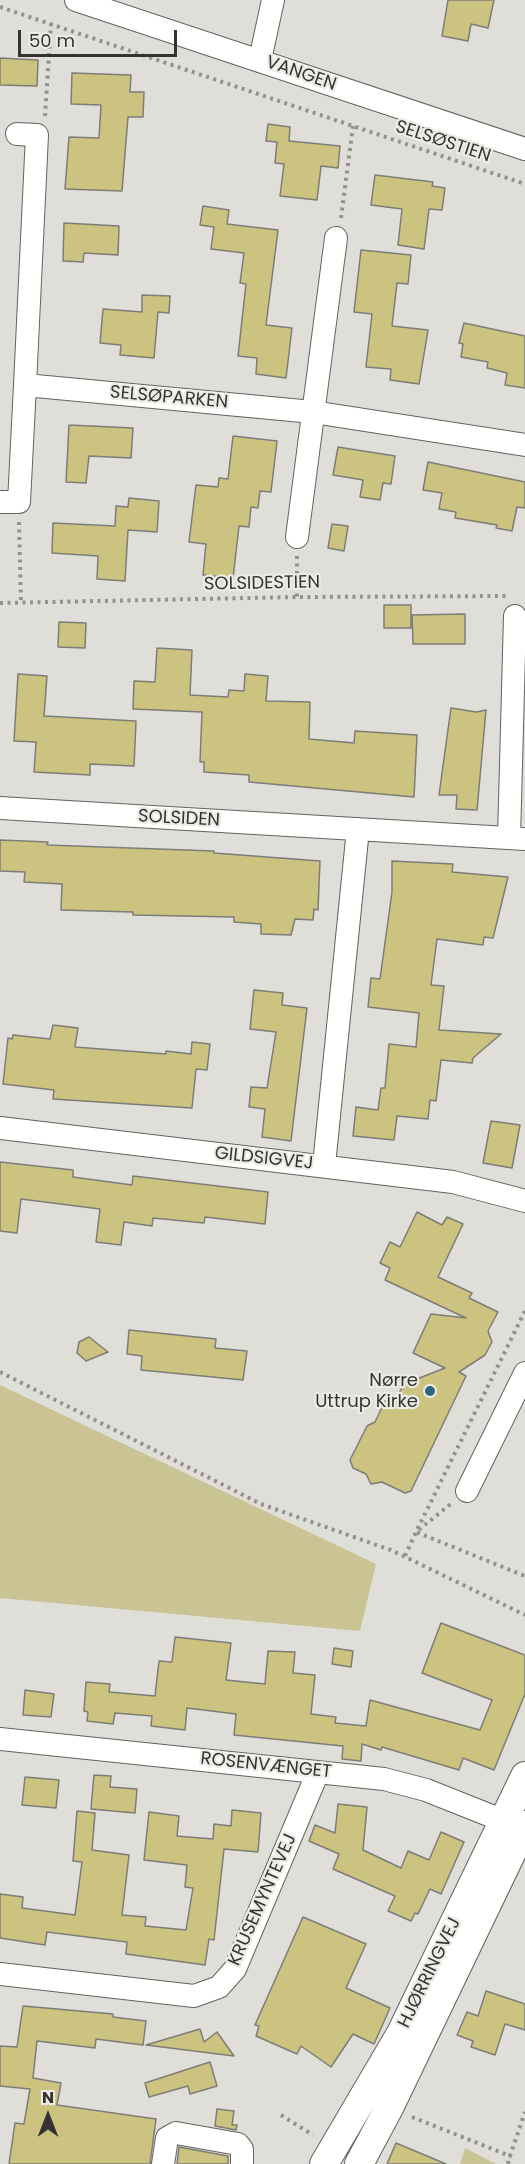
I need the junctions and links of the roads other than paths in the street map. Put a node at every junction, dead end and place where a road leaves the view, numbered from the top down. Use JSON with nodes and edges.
{"nodes":[{"id":1,"x":76,"y":0,"type":"edge"},
{"id":2,"x":273,"y":0,"type":"edge"},
{"id":3,"x":260,"y":60,"type":"junction"},
{"id":4,"x":27,"y":135,"type":"road end"},
{"id":5,"x":525,"y":149,"type":"edge"},
{"id":6,"x":336,"y":238,"type":"road end"},
{"id":7,"x":25,"y":385,"type":"junction"},
{"id":8,"x":313,"y":412,"type":"junction"},
{"id":9,"x":525,"y":445,"type":"edge"},
{"id":10,"x":10,"y":502,"type":"edge"},
{"id":11,"x":297,"y":537,"type":"road end"},
{"id":12,"x":512,"y":606,"type":"road end"},
{"id":13,"x":0,"y":808,"type":"edge"},
{"id":14,"x":358,"y":829,"type":"junction"},
{"id":15,"x":517,"y":839,"type":"edge"},
{"id":16,"x":0,"y":1128,"type":"edge"},
{"id":17,"x":324,"y":1165,"type":"junction"},
{"id":18,"x":525,"y":1201,"type":"edge"},
{"id":19,"x":525,"y":1374,"type":"edge"},
{"id":20,"x":467,"y":1491,"type":"road end"},
{"id":21,"x":0,"y":1739,"type":"edge"},
{"id":22,"x":318,"y":1772,"type":"junction"},
{"id":23,"x":525,"y":1776,"type":"edge"},
{"id":24,"x":518,"y":1825,"type":"edge"},
{"id":25,"x":0,"y":1974,"type":"edge"},
{"id":26,"x":329,"y":2156,"type":"edge"},
{"id":27,"x":163,"y":2164,"type":"edge"},
{"id":28,"x":242,"y":2164,"type":"edge"},
{"id":29,"x":359,"y":2164,"type":"edge"}],
"edges":[{"from":1,"to":3,"type":"street","name":"VANGEN"},
{"from":2,"to":3,"type":"street"},
{"from":3,"to":5,"type":"street","name":"VANGEN"},
{"from":4,"to":7,"type":"street"},
{"from":6,"to":8,"type":"street"},
{"from":7,"to":8,"type":"street","name":"SELSØPARKEN"},
{"from":7,"to":10,"type":"street"},
{"from":8,"to":9,"type":"street","name":"SELSØPARKEN"},
{"from":8,"to":11,"type":"street"},
{"from":12,"to":15,"type":"street","name":"SOLSIDEN"},
{"from":13,"to":14,"type":"street","name":"SOLSIDEN"},
{"from":14,"to":15,"type":"street","name":"SOLSIDEN"},
{"from":14,"to":17,"type":"street"},
{"from":16,"to":17,"type":"street","name":"GILDSIGVEJ"},
{"from":17,"to":18,"type":"street","name":"GILDSIGVEJ"},
{"from":19,"to":20,"type":"street"},
{"from":21,"to":22,"type":"street","name":"ROSENVÆNGET"},
{"from":22,"to":24,"type":"street","name":"ROSENVÆNGET"},
{"from":22,"to":25,"type":"street","name":"KRUSEMYNTEVEJ"},
{"from":23,"to":24,"type":"main road","name":"HJØRRINGVEJ"},
{"from":24,"to":26,"type":"main road","name":"HJØRRINGVEJ"},
{"from":24,"to":29,"type":"main road","name":"HJØRRINGVEJ"},
{"from":27,"to":28,"type":"street"}]}
